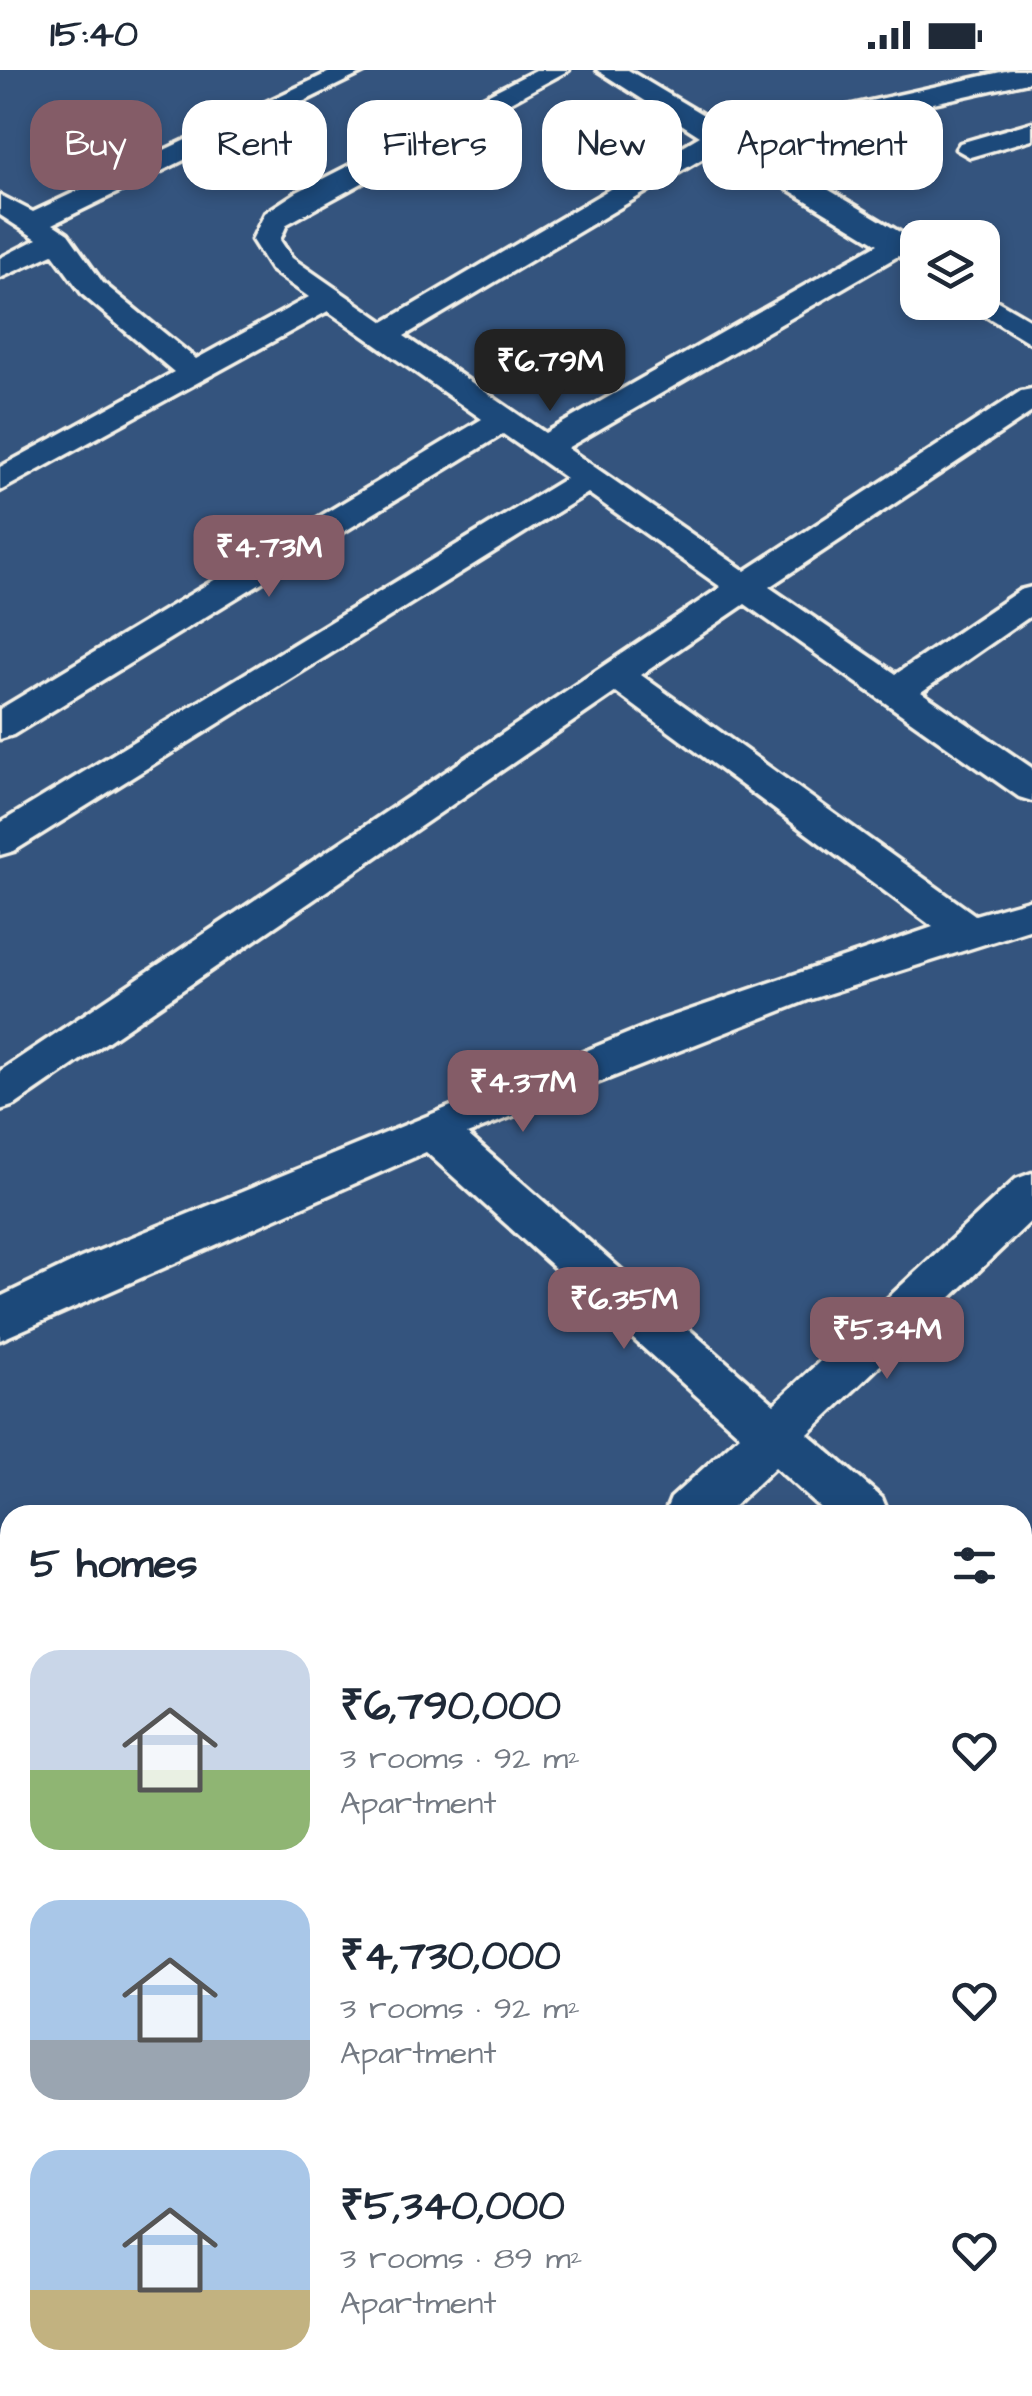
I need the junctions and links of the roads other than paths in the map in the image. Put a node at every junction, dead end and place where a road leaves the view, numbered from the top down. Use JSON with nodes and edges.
{"nodes":[{"id":1,"x":355,"y":70,"type":"edge"},
{"id":2,"x":556,"y":70,"type":"edge"},
{"id":3,"x":610,"y":70,"type":"edge"},
{"id":4,"x":1032,"y":73,"type":"edge"},
{"id":5,"x":911,"y":100,"type":"edge"},
{"id":6,"x":702,"y":125,"type":"edge"},
{"id":7,"x":1032,"y":130,"type":"edge"},
{"id":8,"x":702,"y":147,"type":"edge"},
{"id":9,"x":970,"y":148,"type":"dead end"},
{"id":10,"x":809,"y":190,"type":"edge"},
{"id":11,"x":0,"y":203,"type":"edge"},
{"id":12,"x":32,"y":223,"type":"junction"},
{"id":13,"x":58,"y":240,"type":"junction"},
{"id":14,"x":900,"y":245,"type":"edge"},
{"id":15,"x":900,"y":254,"type":"edge"},
{"id":16,"x":0,"y":269,"type":"edge"},
{"id":17,"x":328,"y":299,"type":"junction"},
{"id":18,"x":1000,"y":313,"type":"edge"},
{"id":19,"x":1032,"y":335,"type":"edge"},
{"id":20,"x":382,"y":336,"type":"junction"},
{"id":21,"x":194,"y":373,"type":"junction"},
{"id":22,"x":1032,"y":398,"type":"edge"},
{"id":23,"x":504,"y":419,"type":"junction"},
{"id":24,"x":544,"y":447,"type":"junction"},
{"id":25,"x":589,"y":478,"type":"junction"},
{"id":26,"x":0,"y":481,"type":"edge"},
{"id":27,"x":745,"y":586,"type":"junction"},
{"id":28,"x":1032,"y":598,"type":"edge"},
{"id":29,"x":616,"y":674,"type":"junction"},
{"id":30,"x":896,"y":692,"type":"junction"},
{"id":31,"x":0,"y":726,"type":"edge"},
{"id":32,"x":1032,"y":787,"type":"edge"},
{"id":33,"x":0,"y":842,"type":"edge"},
{"id":34,"x":1032,"y":914,"type":"edge"},
{"id":35,"x":968,"y":931,"type":"junction"},
{"id":36,"x":0,"y":1093,"type":"edge"},
{"id":37,"x":434,"y":1132,"type":"junction"},
{"id":38,"x":1032,"y":1192,"type":"edge"},
{"id":39,"x":9,"y":1300,"type":"edge"},
{"id":40,"x":774,"y":1435,"type":"junction"},
{"id":41,"x":700,"y":1505,"type":"edge"},
{"id":42,"x":853,"y":1505,"type":"edge"}],
"edges":[{"from":1,"to":12,"type":"street"},
{"from":2,"to":17,"type":"street"},
{"from":3,"to":6,"type":"street"},
{"from":4,"to":5,"type":"street"},
{"from":7,"to":9,"type":"street"},
{"from":8,"to":20,"type":"street"},
{"from":10,"to":14,"type":"street"},
{"from":11,"to":12,"type":"street"},
{"from":12,"to":13,"type":"street"},
{"from":13,"to":16,"type":"street"},
{"from":13,"to":21,"type":"street"},
{"from":15,"to":24,"type":"street"},
{"from":17,"to":20,"type":"street"},
{"from":17,"to":21,"type":"street"},
{"from":18,"to":19,"type":"street"},
{"from":20,"to":23,"type":"street"},
{"from":21,"to":26,"type":"street"},
{"from":22,"to":27,"type":"street"},
{"from":23,"to":24,"type":"street"},
{"from":23,"to":31,"type":"street"},
{"from":24,"to":25,"type":"street"},
{"from":25,"to":27,"type":"street"},
{"from":25,"to":33,"type":"street"},
{"from":27,"to":29,"type":"street"},
{"from":27,"to":30,"type":"street"},
{"from":28,"to":30,"type":"street"},
{"from":29,"to":35,"type":"street"},
{"from":29,"to":36,"type":"street"},
{"from":30,"to":32,"type":"street"},
{"from":34,"to":35,"type":"street"},
{"from":35,"to":37,"type":"street"},
{"from":37,"to":39,"type":"street"},
{"from":37,"to":40,"type":"street"},
{"from":38,"to":40,"type":"street"},
{"from":40,"to":41,"type":"street"},
{"from":40,"to":42,"type":"street"}]}
